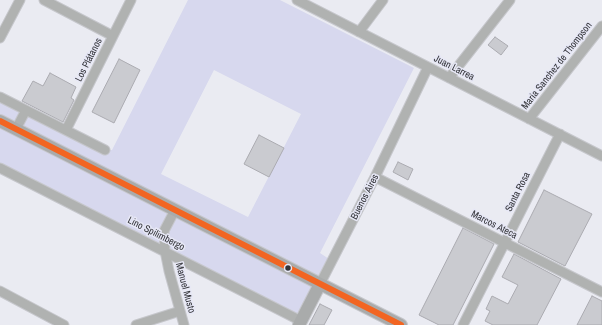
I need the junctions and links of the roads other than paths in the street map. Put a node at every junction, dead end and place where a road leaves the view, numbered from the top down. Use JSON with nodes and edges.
{"nodes":[{"id":1,"x":20,"y":0,"type":"edge"},
{"id":2,"x":44,"y":0,"type":"edge"},
{"id":3,"x":131,"y":0,"type":"edge"},
{"id":4,"x":297,"y":0,"type":"edge"},
{"id":5,"x":383,"y":0,"type":"edge"},
{"id":6,"x":510,"y":0,"type":"edge"},
{"id":7,"x":602,"y":26,"type":"edge"},
{"id":8,"x":359,"y":32,"type":"junction"},
{"id":9,"x":113,"y":36,"type":"junction"},
{"id":10,"x":0,"y":38,"type":"edge"},
{"id":11,"x":428,"y":67,"type":"junction"},
{"id":12,"x":449,"y":78,"type":"junction"},
{"id":13,"x":0,"y":97,"type":"edge"},
{"id":14,"x":26,"y":110,"type":"junction"},
{"id":15,"x":529,"y":119,"type":"junction"},
{"id":16,"x":0,"y":121,"type":"edge"},
{"id":17,"x":16,"y":129,"type":"junction"},
{"id":18,"x":66,"y":130,"type":"junction"},
{"id":19,"x":560,"y":134,"type":"junction"},
{"id":20,"x":106,"y":150,"type":"dead end"},
{"id":21,"x":602,"y":156,"type":"edge"},
{"id":22,"x":1,"y":170,"type":"edge"},
{"id":23,"x":375,"y":177,"type":"junction"},
{"id":24,"x":175,"y":210,"type":"junction"},
{"id":25,"x":505,"y":243,"type":"junction"},
{"id":26,"x":165,"y":251,"type":"junction"},
{"id":27,"x":320,"y":284,"type":"junction"},
{"id":28,"x":0,"y":292,"type":"edge"},
{"id":29,"x":602,"y":292,"type":"edge"},
{"id":30,"x":180,"y":311,"type":"junction"},
{"id":31,"x":300,"y":323,"type":"edge"},
{"id":32,"x":64,"y":325,"type":"edge"},
{"id":33,"x":136,"y":325,"type":"edge"},
{"id":34,"x":184,"y":325,"type":"edge"},
{"id":35,"x":401,"y":325,"type":"edge"},
{"id":36,"x":464,"y":325,"type":"edge"}],
"edges":[{"from":1,"to":10,"type":"street"},
{"from":2,"to":9,"type":"street"},
{"from":3,"to":9,"type":"street","name":"Los Plátanos"},
{"from":4,"to":8,"type":"street","name":"Juan Larrea"},
{"from":5,"to":8,"type":"street"},
{"from":6,"to":12,"type":"street"},
{"from":7,"to":15,"type":"street","name":"Maria Sanchez de Thompson"},
{"from":8,"to":11,"type":"street","name":"Juan Larrea"},
{"from":9,"to":18,"type":"street","name":"Los Plátanos"},
{"from":11,"to":12,"type":"street","name":"Juan Larrea"},
{"from":11,"to":23,"type":"street","name":"Buenos Aires"},
{"from":12,"to":15,"type":"street","name":"Juan Larrea"},
{"from":13,"to":14,"type":"street"},
{"from":14,"to":17,"type":"street"},
{"from":14,"to":18,"type":"street"},
{"from":15,"to":19,"type":"street","name":"Juan Larrea"},
{"from":16,"to":17,"type":"main road"},
{"from":17,"to":24,"type":"main road"},
{"from":18,"to":20,"type":"street"},
{"from":19,"to":21,"type":"street","name":"Juan Larrea"},
{"from":19,"to":25,"type":"street","name":"Santa Rosa"},
{"from":22,"to":26,"type":"street","name":"Lino Spilimbergo"},
{"from":23,"to":25,"type":"street","name":"Marcos Ateca"},
{"from":23,"to":27,"type":"street","name":"Buenos Aires"},
{"from":24,"to":26,"type":"street","name":"Manuel Musto"},
{"from":24,"to":27,"type":"main road"},
{"from":25,"to":29,"type":"street","name":"Marcos Ateca"},
{"from":25,"to":36,"type":"street","name":"Santa Rosa"},
{"from":26,"to":30,"type":"street","name":"Manuel Musto"},
{"from":26,"to":31,"type":"street","name":"Lino Spilimbergo"},
{"from":27,"to":31,"type":"main road","name":"Buenos Aires"},
{"from":27,"to":35,"type":"main road"},
{"from":28,"to":32,"type":"street"},
{"from":30,"to":33,"type":"street"},
{"from":30,"to":34,"type":"street","name":"Manuel Musto"}]}
